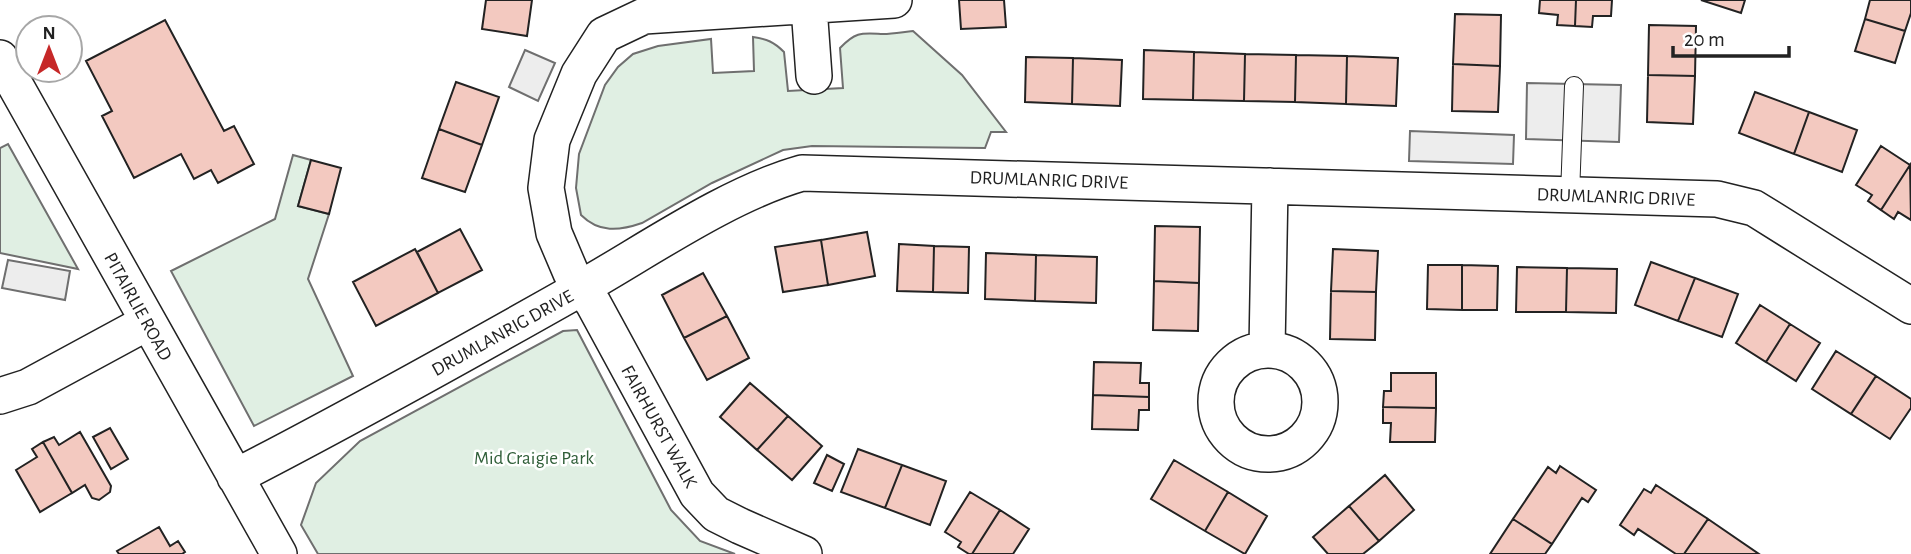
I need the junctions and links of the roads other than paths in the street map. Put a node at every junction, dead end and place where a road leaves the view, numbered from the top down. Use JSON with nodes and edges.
{"nodes":[{"id":1,"x":894,"y":0,"type":"edge"},
{"id":2,"x":809,"y":7,"type":"junction"},
{"id":3,"x":0,"y":58,"type":"edge"},
{"id":4,"x":814,"y":76,"type":"dead end"},
{"id":5,"x":1574,"y":86,"type":"dead end"},
{"id":6,"x":1270,"y":186,"type":"junction"},
{"id":7,"x":1570,"y":195,"type":"junction"},
{"id":8,"x":582,"y":287,"type":"junction"},
{"id":9,"x":1911,"y":306,"type":"edge"},
{"id":10,"x":148,"y":322,"type":"junction"},
{"id":11,"x":1267,"y":349,"type":"dead end"},
{"id":12,"x":0,"y":396,"type":"edge"},
{"id":13,"x":235,"y":477,"type":"junction"},
{"id":14,"x":279,"y":554,"type":"edge"},
{"id":15,"x":804,"y":554,"type":"edge"}],
"edges":[{"from":1,"to":2,"type":"street","name":"FAIRHURST WALK"},
{"from":2,"to":4,"type":"street"},
{"from":2,"to":8,"type":"street","name":"FAIRHURST WALK"},
{"from":3,"to":10,"type":"street","name":"PITAIRLIE ROAD"},
{"from":5,"to":7,"type":"lane"},
{"from":6,"to":7,"type":"street","name":"DRUMLANRIG DRIVE"},
{"from":6,"to":8,"type":"street","name":"DRUMLANRIG DRIVE"},
{"from":6,"to":11,"type":"street"},
{"from":7,"to":9,"type":"street","name":"DRUMLANRIG DRIVE"},
{"from":8,"to":13,"type":"street","name":"DRUMLANRIG DRIVE"},
{"from":8,"to":15,"type":"street","name":"FAIRHURST WALK"},
{"from":10,"to":12,"type":"street"},
{"from":10,"to":13,"type":"street","name":"PITAIRLIE ROAD"},
{"from":13,"to":14,"type":"street","name":"PITAIRLIE ROAD"}]}
